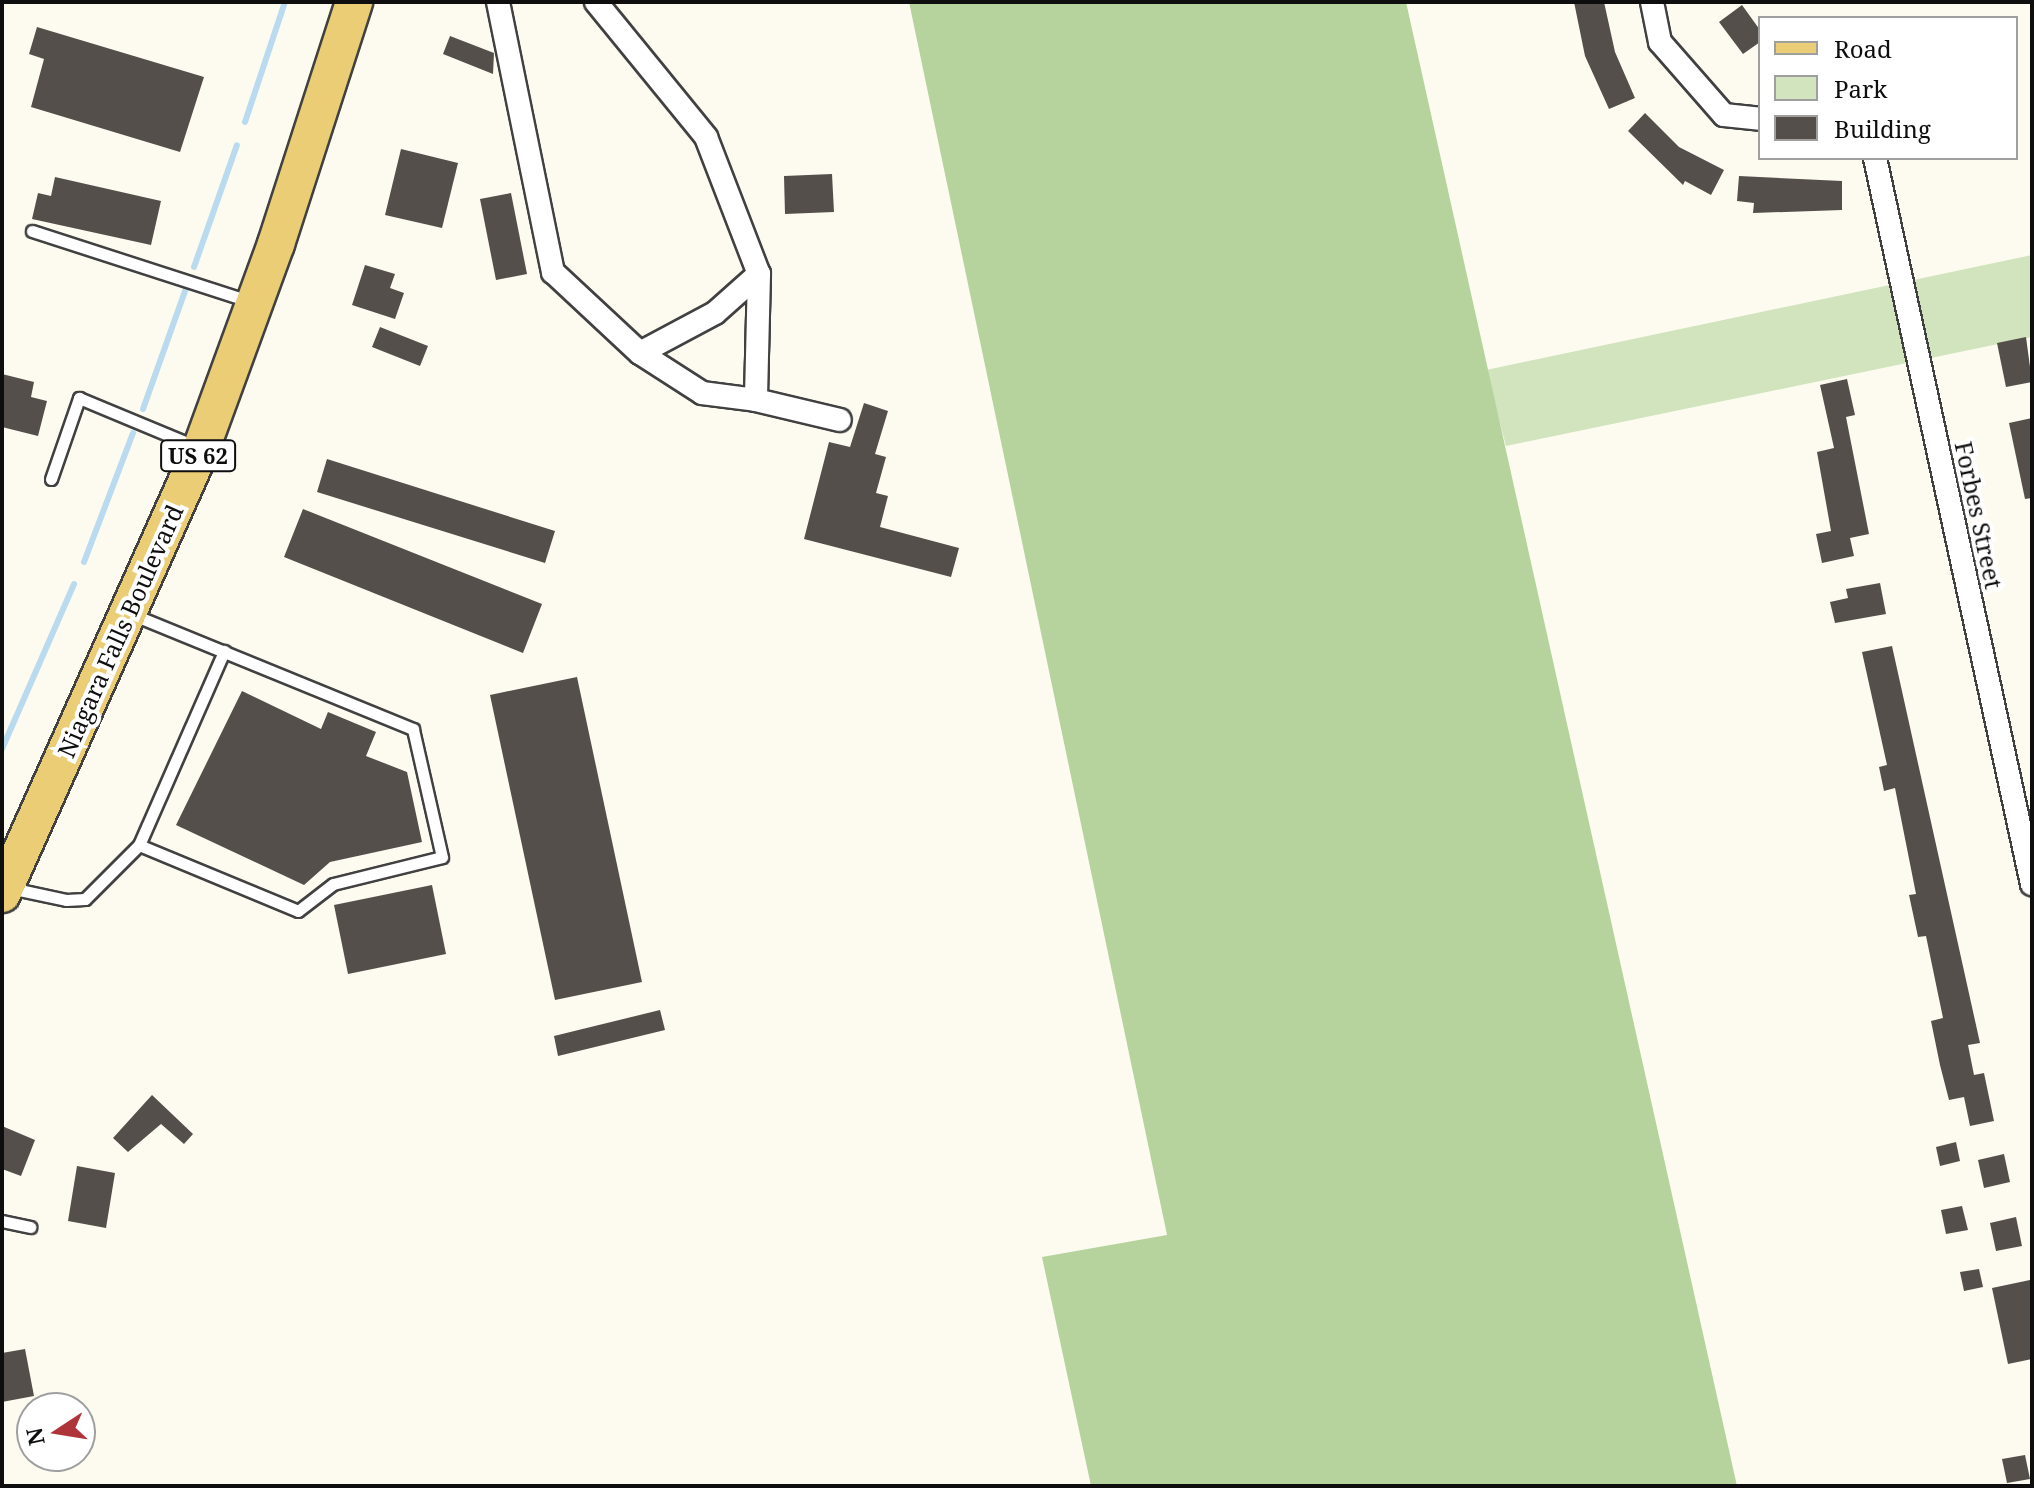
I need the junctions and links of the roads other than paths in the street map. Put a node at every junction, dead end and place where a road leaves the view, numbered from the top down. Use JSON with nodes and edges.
{"nodes":[{"id":1,"x":354,"y":2,"type":"edge"},
{"id":2,"x":498,"y":2,"type":"edge"},
{"id":3,"x":596,"y":2,"type":"edge"},
{"id":4,"x":1652,"y":2,"type":"edge"},
{"id":5,"x":1758,"y":119,"type":"edge"},
{"id":6,"x":1875,"y":160,"type":"edge"},
{"id":7,"x":32,"y":231,"type":"dead end"},
{"id":8,"x":759,"y":274,"type":"junction"},
{"id":9,"x":254,"y":302,"type":"junction"},
{"id":10,"x":640,"y":353,"type":"junction"},
{"id":11,"x":756,"y":400,"type":"junction"},
{"id":12,"x":840,"y":420,"type":"dead end"},
{"id":13,"x":201,"y":449,"type":"junction"},
{"id":14,"x":51,"y":479,"type":"dead end"},
{"id":15,"x":129,"y":612,"type":"junction"},
{"id":16,"x":224,"y":651,"type":"junction"},
{"id":17,"x":139,"y":845,"type":"junction"},
{"id":18,"x":2032,"y":884,"type":"edge"},
{"id":19,"x":4,"y":890,"type":"edge"},
{"id":20,"x":2,"y":1221,"type":"edge"},
{"id":21,"x":30,"y":1227,"type":"dead end"}],
"edges":[{"from":1,"to":9,"type":"main road","name":"Niagara Falls Boulevard","number":"US 62"},
{"from":2,"to":10,"type":"street"},
{"from":3,"to":8,"type":"street"},
{"from":4,"to":5,"type":"street"},
{"from":6,"to":18,"type":"street","name":"Forbes Street"},
{"from":7,"to":9,"type":"lane"},
{"from":8,"to":10,"type":"street"},
{"from":8,"to":11,"type":"street"},
{"from":9,"to":13,"type":"main road","name":"Niagara Falls Boulevard","number":"US 62"},
{"from":10,"to":11,"type":"street"},
{"from":11,"to":12,"type":"street"},
{"from":13,"to":14,"type":"lane"},
{"from":13,"to":15,"type":"main road","name":"Niagara Falls Boulevard","number":"US 62"},
{"from":15,"to":16,"type":"lane"},
{"from":15,"to":19,"type":"main road","name":"Niagara Falls Boulevard","number":"US 62"},
{"from":16,"to":17,"type":"lane"},
{"from":16,"to":17,"type":"lane"},
{"from":17,"to":19,"type":"lane"},
{"from":20,"to":21,"type":"lane"}]}
